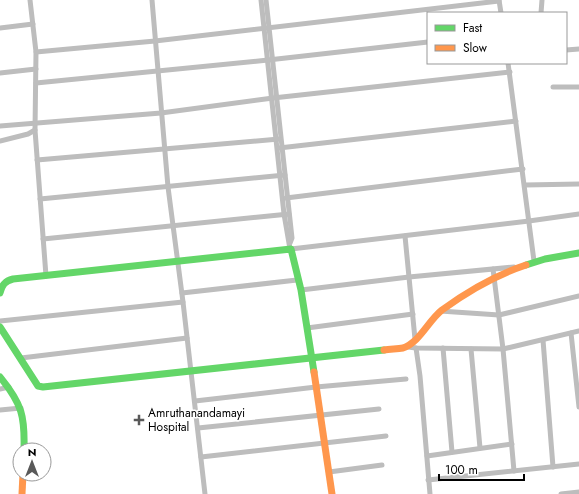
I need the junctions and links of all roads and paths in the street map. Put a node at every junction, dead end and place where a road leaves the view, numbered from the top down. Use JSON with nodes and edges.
{"nodes":[{"id":1,"x":30,"y":0,"type":"edge"},
{"id":2,"x":152,"y":0,"type":"edge"},
{"id":3,"x":261,"y":0,"type":"edge"},
{"id":4,"x":266,"y":0,"type":"edge"},
{"id":5,"x":499,"y":0,"type":"edge"},
{"id":6,"x":542,"y":0,"type":"edge"},
{"id":7,"x":501,"y":12,"type":"edge"},
{"id":8,"x":541,"y":12,"type":"edge"},
{"id":9,"x":33,"y":24,"type":"junction"},
{"id":10,"x":0,"y":28,"type":"edge"},
{"id":11,"x":267,"y":28,"type":"junction"},
{"id":12,"x":155,"y":41,"type":"junction"},
{"id":13,"x":427,"y":42,"type":"edge"},
{"id":14,"x":579,"y":49,"type":"edge"},
{"id":15,"x":567,"y":50,"type":"edge"},
{"id":16,"x":36,"y":52,"type":"junction"},
{"id":17,"x":270,"y":60,"type":"junction"},
{"id":18,"x":508,"y":64,"type":"edge"},
{"id":19,"x":36,"y":69,"type":"junction"},
{"id":20,"x":158,"y":71,"type":"junction"},
{"id":21,"x":510,"y":72,"type":"junction"},
{"id":22,"x":0,"y":73,"type":"edge"},
{"id":23,"x":36,"y":83,"type":"junction"},
{"id":24,"x":579,"y":87,"type":"edge"},
{"id":25,"x":553,"y":88,"type":"dead end"},
{"id":26,"x":275,"y":98,"type":"junction"},
{"id":27,"x":161,"y":113,"type":"junction"},
{"id":28,"x":516,"y":121,"type":"junction"},
{"id":29,"x":35,"y":123,"type":"junction"},
{"id":30,"x":0,"y":126,"type":"edge"},
{"id":31,"x":35,"y":130,"type":"junction"},
{"id":32,"x":279,"y":139,"type":"junction"},
{"id":33,"x":0,"y":141,"type":"edge"},
{"id":34,"x":280,"y":148,"type":"junction"},
{"id":35,"x":164,"y":149,"type":"junction"},
{"id":36,"x":37,"y":160,"type":"junction"},
{"id":37,"x":523,"y":169,"type":"junction"},
{"id":38,"x":282,"y":175,"type":"junction"},
{"id":39,"x":579,"y":184,"type":"edge"},
{"id":40,"x":525,"y":185,"type":"junction"},
{"id":41,"x":168,"y":187,"type":"junction"},
{"id":42,"x":285,"y":198,"type":"junction"},
{"id":43,"x":40,"y":199,"type":"junction"},
{"id":44,"x":287,"y":214,"type":"junction"},
{"id":45,"x":579,"y":214,"type":"edge"},
{"id":46,"x":529,"y":221,"type":"junction"},
{"id":47,"x":173,"y":226,"type":"junction"},
{"id":48,"x":405,"y":236,"type":"junction"},
{"id":49,"x":43,"y":238,"type":"junction"},
{"id":50,"x":291,"y":247,"type":"junction"},
{"id":51,"x":579,"y":253,"type":"edge"},
{"id":52,"x":534,"y":261,"type":"junction"},
{"id":53,"x":177,"y":262,"type":"junction"},
{"id":54,"x":522,"y":266,"type":"junction"},
{"id":55,"x":493,"y":269,"type":"junction"},
{"id":56,"x":46,"y":276,"type":"junction"},
{"id":57,"x":409,"y":277,"type":"junction"},
{"id":58,"x":495,"y":278,"type":"junction"},
{"id":59,"x":297,"y":280,"type":"junction"},
{"id":60,"x":301,"y":290,"type":"junction"},
{"id":61,"x":0,"y":293,"type":"edge"},
{"id":62,"x":182,"y":294,"type":"junction"},
{"id":63,"x":579,"y":296,"type":"edge"},
{"id":64,"x":183,"y":302,"type":"junction"},
{"id":65,"x":440,"y":312,"type":"junction"},
{"id":66,"x":413,"y":314,"type":"junction"},
{"id":67,"x":499,"y":315,"type":"junction"},
{"id":68,"x":0,"y":321,"type":"edge"},
{"id":69,"x":0,"y":327,"type":"edge"},
{"id":70,"x":307,"y":328,"type":"junction"},
{"id":71,"x":579,"y":331,"type":"edge"},
{"id":72,"x":571,"y":333,"type":"junction"},
{"id":73,"x":187,"y":338,"type":"junction"},
{"id":74,"x":415,"y":339,"type":"junction"},
{"id":75,"x":543,"y":340,"type":"junction"},
{"id":76,"x":408,"y":346,"type":"junction"},
{"id":77,"x":416,"y":348,"type":"junction"},
{"id":78,"x":443,"y":348,"type":"junction"},
{"id":79,"x":471,"y":348,"type":"junction"},
{"id":80,"x":503,"y":349,"type":"junction"},
{"id":81,"x":312,"y":357,"type":"junction"},
{"id":82,"x":21,"y":358,"type":"junction"},
{"id":83,"x":191,"y":372,"type":"junction"},
{"id":84,"x":0,"y":377,"type":"edge"},
{"id":85,"x":406,"y":379,"type":"dead end"},
{"id":86,"x":9,"y":387,"type":"junction"},
{"id":87,"x":316,"y":387,"type":"junction"},
{"id":88,"x":0,"y":388,"type":"edge"},
{"id":89,"x":195,"y":401,"type":"junction"},
{"id":90,"x":21,"y":408,"type":"junction"},
{"id":91,"x":579,"y":408,"type":"edge"},
{"id":92,"x":379,"y":409,"type":"dead end"},
{"id":93,"x":0,"y":410,"type":"edge"},
{"id":94,"x":321,"y":416,"type":"junction"},
{"id":95,"x":198,"y":428,"type":"junction"},
{"id":96,"x":386,"y":436,"type":"dead end"},
{"id":97,"x":24,"y":442,"type":"edge"},
{"id":98,"x":324,"y":443,"type":"junction"},
{"id":99,"x":512,"y":444,"type":"junction"},
{"id":100,"x":480,"y":448,"type":"junction"},
{"id":101,"x":452,"y":452,"type":"junction"},
{"id":102,"x":427,"y":456,"type":"junction"},
{"id":103,"x":201,"y":457,"type":"junction"},
{"id":104,"x":579,"y":464,"type":"edge"},
{"id":105,"x":382,"y":465,"type":"dead end"},
{"id":106,"x":554,"y":467,"type":"junction"},
{"id":107,"x":514,"y":471,"type":"junction"},
{"id":108,"x":328,"y":472,"type":"junction"},
{"id":109,"x":428,"y":480,"type":"junction"},
{"id":110,"x":23,"y":482,"type":"edge"},
{"id":111,"x":579,"y":492,"type":"edge"},
{"id":112,"x":22,"y":494,"type":"edge"},
{"id":113,"x":204,"y":494,"type":"edge"},
{"id":114,"x":332,"y":494,"type":"edge"},
{"id":115,"x":430,"y":494,"type":"edge"},
{"id":116,"x":561,"y":494,"type":"edge"}],
"edges":[{"from":1,"to":9,"type":"street"},
{"from":2,"to":12,"type":"street"},
{"from":3,"to":11,"type":"street"},
{"from":4,"to":11,"type":"street"},
{"from":5,"to":7,"type":"street"},
{"from":5,"to":11,"type":"street"},
{"from":6,"to":8,"type":"street"},
{"from":9,"to":10,"type":"street"},
{"from":9,"to":16,"type":"street"},
{"from":11,"to":12,"type":"street"},
{"from":11,"to":17,"type":"street"},
{"from":12,"to":16,"type":"street"},
{"from":12,"to":20,"type":"street"},
{"from":13,"to":17,"type":"street"},
{"from":14,"to":15,"type":"street"},
{"from":16,"to":19,"type":"street"},
{"from":17,"to":20,"type":"street"},
{"from":17,"to":26,"type":"street"},
{"from":18,"to":21,"type":"street"},
{"from":19,"to":22,"type":"street"},
{"from":19,"to":23,"type":"street"},
{"from":20,"to":23,"type":"street"},
{"from":20,"to":27,"type":"street"},
{"from":21,"to":26,"type":"street"},
{"from":21,"to":28,"type":"street"},
{"from":23,"to":29,"type":"street"},
{"from":24,"to":25,"type":"street"},
{"from":26,"to":27,"type":"street"},
{"from":26,"to":32,"type":"street"},
{"from":27,"to":29,"type":"street"},
{"from":27,"to":35,"type":"street"},
{"from":28,"to":34,"type":"street"},
{"from":28,"to":37,"type":"street"},
{"from":29,"to":30,"type":"street"},
{"from":29,"to":31,"type":"street"},
{"from":31,"to":33,"type":"street"},
{"from":31,"to":36,"type":"street"},
{"from":32,"to":34,"type":"street"},
{"from":32,"to":35,"type":"street"},
{"from":34,"to":38,"type":"street"},
{"from":35,"to":36,"type":"street"},
{"from":35,"to":41,"type":"street"},
{"from":36,"to":43,"type":"street"},
{"from":37,"to":40,"type":"street"},
{"from":37,"to":42,"type":"street"},
{"from":38,"to":41,"type":"street"},
{"from":38,"to":42,"type":"street"},
{"from":39,"to":40,"type":"street"},
{"from":40,"to":46,"type":"street"},
{"from":41,"to":43,"type":"street"},
{"from":41,"to":47,"type":"street"},
{"from":42,"to":44,"type":"street"},
{"from":43,"to":49,"type":"street"},
{"from":44,"to":47,"type":"street"},
{"from":44,"to":50,"type":"street"},
{"from":45,"to":46,"type":"street"},
{"from":46,"to":48,"type":"street"},
{"from":46,"to":52,"type":"street"},
{"from":47,"to":49,"type":"street"},
{"from":47,"to":53,"type":"street"},
{"from":48,"to":50,"type":"street"},
{"from":48,"to":57,"type":"street"},
{"from":49,"to":56,"type":"street"},
{"from":50,"to":53,"type":"street"},
{"from":50,"to":59,"type":"street"},
{"from":51,"to":52,"type":"street"},
{"from":52,"to":54,"type":"street"},
{"from":53,"to":56,"type":"street"},
{"from":53,"to":62,"type":"street"},
{"from":54,"to":55,"type":"street"},
{"from":54,"to":58,"type":"street"},
{"from":55,"to":57,"type":"street"},
{"from":55,"to":58,"type":"street"},
{"from":56,"to":61,"type":"street"},
{"from":57,"to":60,"type":"street"},
{"from":57,"to":66,"type":"street"},
{"from":58,"to":65,"type":"street"},
{"from":58,"to":67,"type":"street"},
{"from":59,"to":60,"type":"street"},
{"from":59,"to":62,"type":"street"},
{"from":60,"to":70,"type":"street"},
{"from":62,"to":64,"type":"street"},
{"from":63,"to":67,"type":"street"},
{"from":64,"to":68,"type":"street"},
{"from":64,"to":73,"type":"street"},
{"from":65,"to":67,"type":"street"},
{"from":65,"to":74,"type":"street"},
{"from":66,"to":70,"type":"street"},
{"from":66,"to":74,"type":"street"},
{"from":67,"to":80,"type":"street"},
{"from":69,"to":82,"type":"street"},
{"from":70,"to":81,"type":"street"},
{"from":71,"to":72,"type":"street"},
{"from":72,"to":75,"type":"street"},
{"from":72,"to":91,"type":"street"},
{"from":73,"to":82,"type":"street"},
{"from":73,"to":83,"type":"street"},
{"from":74,"to":76,"type":"street"},
{"from":75,"to":80,"type":"street"},
{"from":75,"to":106,"type":"street"},
{"from":76,"to":77,"type":"street"},
{"from":76,"to":81,"type":"street"},
{"from":77,"to":78,"type":"street"},
{"from":77,"to":102,"type":"street"},
{"from":78,"to":79,"type":"street"},
{"from":78,"to":101,"type":"street"},
{"from":79,"to":80,"type":"street"},
{"from":79,"to":100,"type":"street"},
{"from":80,"to":99,"type":"street"},
{"from":81,"to":83,"type":"street"},
{"from":81,"to":87,"type":"street"},
{"from":82,"to":83,"type":"street"},
{"from":83,"to":89,"type":"street"},
{"from":84,"to":86,"type":"street"},
{"from":85,"to":87,"type":"street"},
{"from":86,"to":88,"type":"street"},
{"from":86,"to":90,"type":"street"},
{"from":87,"to":89,"type":"street"},
{"from":87,"to":94,"type":"street"},
{"from":89,"to":95,"type":"street"},
{"from":90,"to":93,"type":"street"},
{"from":90,"to":97,"type":"street"},
{"from":92,"to":94,"type":"street"},
{"from":94,"to":95,"type":"street"},
{"from":94,"to":98,"type":"street"},
{"from":95,"to":103,"type":"street"},
{"from":96,"to":98,"type":"street"},
{"from":98,"to":103,"type":"street"},
{"from":98,"to":108,"type":"street"},
{"from":99,"to":100,"type":"street"},
{"from":99,"to":107,"type":"street"},
{"from":100,"to":101,"type":"street"},
{"from":101,"to":102,"type":"street"},
{"from":102,"to":109,"type":"street"},
{"from":103,"to":113,"type":"street"},
{"from":104,"to":106,"type":"street"},
{"from":105,"to":108,"type":"street"},
{"from":106,"to":107,"type":"street"},
{"from":107,"to":109,"type":"street"},
{"from":108,"to":114,"type":"street"},
{"from":109,"to":115,"type":"street"},
{"from":110,"to":112,"type":"street"},
{"from":111,"to":116,"type":"street"}]}
